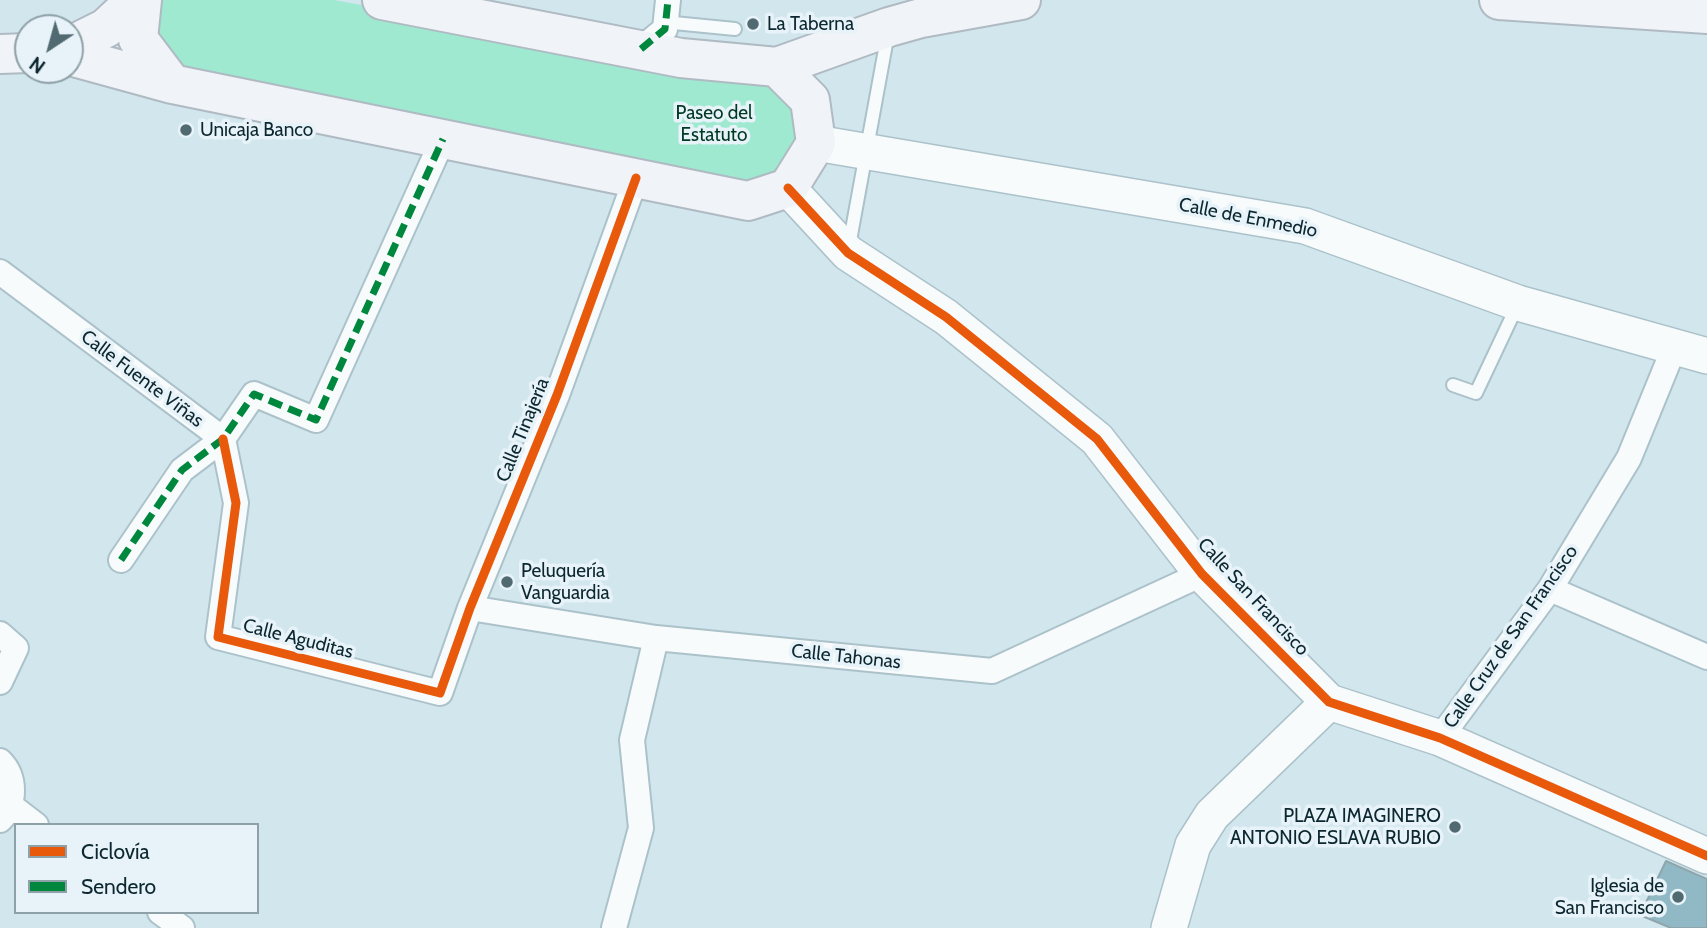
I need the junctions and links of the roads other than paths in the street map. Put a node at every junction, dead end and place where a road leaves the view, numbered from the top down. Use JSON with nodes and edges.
{"nodes":[{"id":1,"x":136,"y":0,"type":"edge"},
{"id":2,"x":142,"y":0,"type":"edge"},
{"id":3,"x":382,"y":0,"type":"edge"},
{"id":4,"x":668,"y":0,"type":"edge"},
{"id":5,"x":1021,"y":0,"type":"edge"},
{"id":6,"x":1499,"y":0,"type":"edge"},
{"id":7,"x":1707,"y":14,"type":"edge"},
{"id":8,"x":890,"y":27,"type":"junction"},
{"id":9,"x":735,"y":29,"type":"dead end"},
{"id":10,"x":654,"y":38,"type":"junction"},
{"id":11,"x":84,"y":39,"type":"edge"},
{"id":12,"x":84,"y":60,"type":"edge"},
{"id":13,"x":778,"y":67,"type":"junction"},
{"id":14,"x":172,"y":84,"type":"junction"},
{"id":15,"x":810,"y":100,"type":"junction"},
{"id":16,"x":443,"y":139,"type":"junction"},
{"id":17,"x":816,"y":143,"type":"junction"},
{"id":18,"x":867,"y":151,"type":"junction"},
{"id":19,"x":636,"y":178,"type":"junction"},
{"id":20,"x":788,"y":188,"type":"junction"},
{"id":21,"x":670,"y":198,"type":"dead end"},
{"id":22,"x":848,"y":253,"type":"junction"},
{"id":23,"x":0,"y":272,"type":"edge"},
{"id":24,"x":1518,"y":303,"type":"junction"},
{"id":25,"x":1674,"y":348,"type":"junction"},
{"id":26,"x":1707,"y":356,"type":"edge"},
{"id":27,"x":1453,"y":384,"type":"dead end"},
{"id":28,"x":223,"y":439,"type":"junction"},
{"id":29,"x":121,"y":560,"type":"dead end"},
{"id":30,"x":1202,"y":574,"type":"junction"},
{"id":31,"x":1550,"y":589,"type":"junction"},
{"id":32,"x":470,"y":608,"type":"junction"},
{"id":33,"x":0,"y":634,"type":"edge"},
{"id":34,"x":656,"y":638,"type":"junction"},
{"id":35,"x":1707,"y":657,"type":"edge"},
{"id":36,"x":0,"y":682,"type":"edge"},
{"id":37,"x":440,"y":693,"type":"joint"},
{"id":38,"x":1329,"y":702,"type":"junction"},
{"id":39,"x":1440,"y":738,"type":"junction"},
{"id":40,"x":0,"y":761,"type":"edge"},
{"id":41,"x":5,"y":813,"type":"edge"},
{"id":42,"x":31,"y":823,"type":"edge"},
{"id":43,"x":1707,"y":856,"type":"edge"},
{"id":44,"x":163,"y":914,"type":"edge"},
{"id":45,"x":182,"y":928,"type":"edge"},
{"id":46,"x":614,"y":928,"type":"edge"},
{"id":47,"x":1169,"y":928,"type":"edge"}],
"edges":[{"from":1,"to":11,"type":"main road"},
{"from":2,"to":14,"type":"main road"},
{"from":3,"to":10,"type":"main road"},
{"from":4,"to":10,"type":"street"},
{"from":5,"to":8,"type":"main road"},
{"from":6,"to":7,"type":"main road"},
{"from":8,"to":13,"type":"main road"},
{"from":8,"to":15,"type":"main road"},
{"from":8,"to":18,"type":"lane"},
{"from":9,"to":10,"type":"lane"},
{"from":10,"to":13,"type":"main road"},
{"from":12,"to":14,"type":"main road"},
{"from":13,"to":15,"type":"main road"},
{"from":14,"to":16,"type":"main road"},
{"from":15,"to":17,"type":"main road"},
{"from":16,"to":19,"type":"main road"},
{"from":16,"to":28,"type":"street"},
{"from":17,"to":18,"type":"street","name":"Calle de Enmedio"},
{"from":17,"to":20,"type":"main road"},
{"from":18,"to":22,"type":"lane"},
{"from":18,"to":24,"type":"street","name":"Calle de Enmedio"},
{"from":19,"to":20,"type":"main road"},
{"from":19,"to":21,"type":"lane"},
{"from":19,"to":32,"type":"street","name":"Calle Tinajería"},
{"from":20,"to":22,"type":"street","name":"Calle San Francisco"},
{"from":22,"to":30,"type":"street","name":"Calle San Francisco"},
{"from":23,"to":28,"type":"street","name":"Calle Fuente Viñas"},
{"from":24,"to":25,"type":"street","name":"Calle de Enmedio"},
{"from":24,"to":27,"type":"lane"},
{"from":25,"to":26,"type":"street","name":"Calle de Enmedio"},
{"from":25,"to":31,"type":"street","name":"Calle Cruz de San Francisco"},
{"from":28,"to":29,"type":"street","name":"Calle Fuente Viñas"},
{"from":28,"to":37,"type":"street","name":"Calle Aguditas"},
{"from":30,"to":34,"type":"street","name":"Calle Tahonas"},
{"from":30,"to":38,"type":"street","name":"Calle San Francisco"},
{"from":31,"to":35,"type":"street"},
{"from":31,"to":39,"type":"street","name":"Calle Cruz de San Francisco"},
{"from":32,"to":34,"type":"street","name":"Calle Tahonas"},
{"from":32,"to":37,"type":"street","name":"Calle Tinajería"},
{"from":33,"to":36,"type":"street"},
{"from":34,"to":46,"type":"street"},
{"from":38,"to":39,"type":"street","name":"Calle San Francisco"},
{"from":38,"to":47,"type":"street"},
{"from":39,"to":43,"type":"street","name":"Calle San Francisco"},
{"from":40,"to":41,"type":"street"},
{"from":41,"to":42,"type":"street"},
{"from":44,"to":45,"type":"street"}]}
